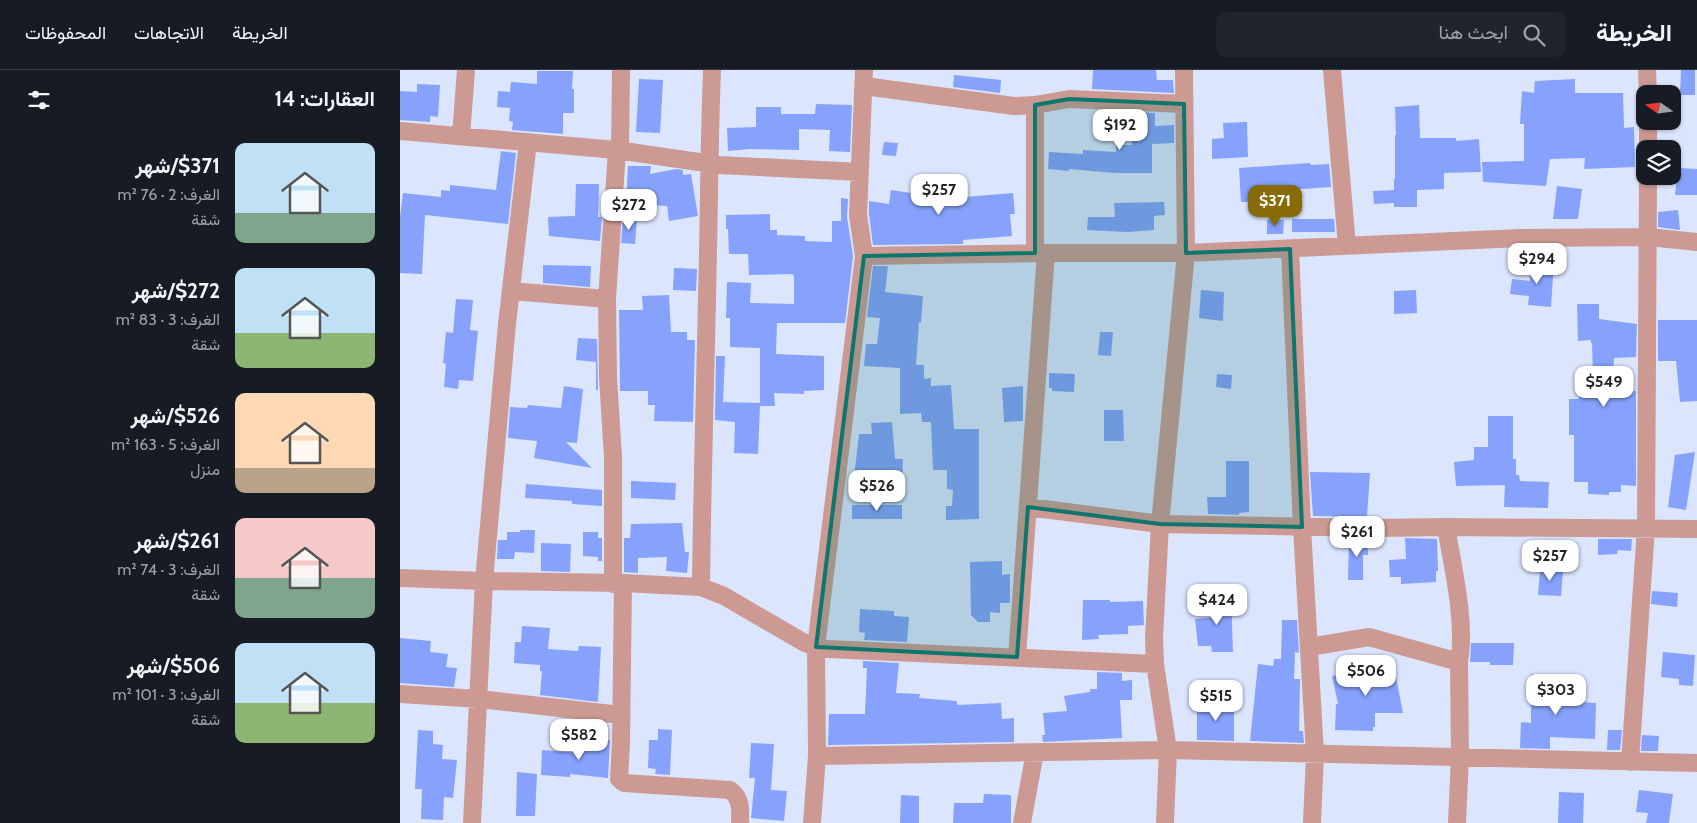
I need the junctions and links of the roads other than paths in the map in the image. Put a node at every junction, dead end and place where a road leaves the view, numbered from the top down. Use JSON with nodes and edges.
{"nodes":[{"id":1,"x":466,"y":70,"type":"edge"},
{"id":2,"x":622,"y":70,"type":"edge"},
{"id":3,"x":712,"y":70,"type":"edge"},
{"id":4,"x":1184,"y":70,"type":"edge"},
{"id":5,"x":1332,"y":70,"type":"edge"},
{"id":6,"x":1647,"y":70,"type":"edge"},
{"id":7,"x":864,"y":78,"type":"edge"},
{"id":8,"x":1648,"y":85,"type":"edge"},
{"id":9,"x":1184,"y":104,"type":"junction"},
{"id":10,"x":1035,"y":105,"type":"junction"},
{"id":11,"x":400,"y":131,"type":"edge"},
{"id":12,"x":461,"y":136,"type":"junction"},
{"id":13,"x":528,"y":142,"type":"junction"},
{"id":14,"x":618,"y":151,"type":"junction"},
{"id":15,"x":708,"y":163,"type":"junction"},
{"id":16,"x":860,"y":172,"type":"junction"},
{"id":17,"x":1648,"y":185,"type":"edge"},
{"id":18,"x":1649,"y":237,"type":"junction"},
{"id":19,"x":1697,"y":242,"type":"edge"},
{"id":20,"x":1347,"y":246,"type":"junction"},
{"id":21,"x":1290,"y":249,"type":"junction"},
{"id":22,"x":1041,"y":253,"type":"junction"},
{"id":23,"x":1186,"y":253,"type":"junction"},
{"id":24,"x":864,"y":256,"type":"junction"},
{"id":25,"x":511,"y":292,"type":"junction"},
{"id":26,"x":607,"y":299,"type":"junction"},
{"id":27,"x":1028,"y":507,"type":"junction"},
{"id":28,"x":1160,"y":524,"type":"junction"},
{"id":29,"x":1302,"y":527,"type":"junction"},
{"id":30,"x":1446,"y":527,"type":"junction"},
{"id":31,"x":1646,"y":528,"type":"junction"},
{"id":32,"x":1697,"y":529,"type":"edge"},
{"id":33,"x":400,"y":578,"type":"edge"},
{"id":34,"x":484,"y":581,"type":"junction"},
{"id":35,"x":618,"y":583,"type":"junction"},
{"id":36,"x":701,"y":587,"type":"junction"},
{"id":37,"x":816,"y":647,"type":"junction"},
{"id":38,"x":1309,"y":648,"type":"junction"},
{"id":39,"x":1017,"y":657,"type":"junction"},
{"id":40,"x":1459,"y":662,"type":"junction"},
{"id":41,"x":1155,"y":664,"type":"junction"},
{"id":42,"x":400,"y":694,"type":"edge"},
{"id":43,"x":479,"y":699,"type":"junction"},
{"id":44,"x":620,"y":715,"type":"junction"},
{"id":45,"x":1168,"y":750,"type":"junction"},
{"id":46,"x":1035,"y":752,"type":"junction"},
{"id":47,"x":1314,"y":754,"type":"junction"},
{"id":48,"x":816,"y":756,"type":"junction"},
{"id":49,"x":1460,"y":757,"type":"junction"},
{"id":50,"x":1630,"y":762,"type":"junction"},
{"id":51,"x":1697,"y":763,"type":"edge"},
{"id":52,"x":472,"y":823,"type":"edge"},
{"id":53,"x":740,"y":823,"type":"edge"},
{"id":54,"x":812,"y":823,"type":"edge"},
{"id":55,"x":1022,"y":823,"type":"edge"},
{"id":56,"x":1164,"y":823,"type":"edge"},
{"id":57,"x":1312,"y":823,"type":"edge"},
{"id":58,"x":1457,"y":823,"type":"edge"}],
"edges":[{"from":1,"to":12,"type":"street"},
{"from":2,"to":14,"type":"street"},
{"from":3,"to":15,"type":"street"},
{"from":4,"to":9,"type":"street"},
{"from":5,"to":20,"type":"street"},
{"from":6,"to":8,"type":"street"},
{"from":7,"to":10,"type":"street"},
{"from":7,"to":16,"type":"street"},
{"from":9,"to":10,"type":"street"},
{"from":9,"to":23,"type":"street"},
{"from":10,"to":22,"type":"street"},
{"from":11,"to":12,"type":"street"},
{"from":12,"to":13,"type":"street"},
{"from":13,"to":14,"type":"street"},
{"from":13,"to":25,"type":"street"},
{"from":14,"to":15,"type":"street"},
{"from":14,"to":26,"type":"street"},
{"from":15,"to":16,"type":"street"},
{"from":15,"to":36,"type":"street"},
{"from":16,"to":24,"type":"street"},
{"from":17,"to":18,"type":"street"},
{"from":18,"to":19,"type":"street"},
{"from":18,"to":20,"type":"street"},
{"from":18,"to":31,"type":"street"},
{"from":20,"to":21,"type":"street"},
{"from":21,"to":23,"type":"street"},
{"from":21,"to":29,"type":"street"},
{"from":22,"to":23,"type":"street"},
{"from":22,"to":24,"type":"street"},
{"from":22,"to":27,"type":"street"},
{"from":23,"to":28,"type":"street"},
{"from":24,"to":37,"type":"street"},
{"from":25,"to":26,"type":"street"},
{"from":25,"to":34,"type":"street"},
{"from":26,"to":35,"type":"street"},
{"from":27,"to":28,"type":"street"},
{"from":27,"to":39,"type":"street"},
{"from":28,"to":29,"type":"street"},
{"from":28,"to":41,"type":"street"},
{"from":29,"to":30,"type":"street"},
{"from":29,"to":38,"type":"street"},
{"from":30,"to":31,"type":"street"},
{"from":30,"to":40,"type":"street"},
{"from":31,"to":32,"type":"street"},
{"from":31,"to":50,"type":"street"},
{"from":33,"to":34,"type":"street"},
{"from":34,"to":35,"type":"street"},
{"from":34,"to":43,"type":"street"},
{"from":35,"to":36,"type":"street"},
{"from":35,"to":44,"type":"street"},
{"from":36,"to":37,"type":"street"},
{"from":37,"to":39,"type":"street"},
{"from":37,"to":48,"type":"street"},
{"from":38,"to":40,"type":"street"},
{"from":38,"to":47,"type":"street"},
{"from":39,"to":41,"type":"street"},
{"from":40,"to":49,"type":"street"},
{"from":41,"to":45,"type":"street"},
{"from":42,"to":43,"type":"street"},
{"from":43,"to":44,"type":"street"},
{"from":43,"to":52,"type":"street"},
{"from":44,"to":53,"type":"street"},
{"from":45,"to":46,"type":"street"},
{"from":45,"to":47,"type":"street"},
{"from":45,"to":56,"type":"street"},
{"from":46,"to":48,"type":"street"},
{"from":46,"to":55,"type":"street"},
{"from":47,"to":49,"type":"street"},
{"from":47,"to":57,"type":"street"},
{"from":48,"to":54,"type":"street"},
{"from":49,"to":50,"type":"street"},
{"from":49,"to":58,"type":"street"},
{"from":50,"to":51,"type":"street"}]}
